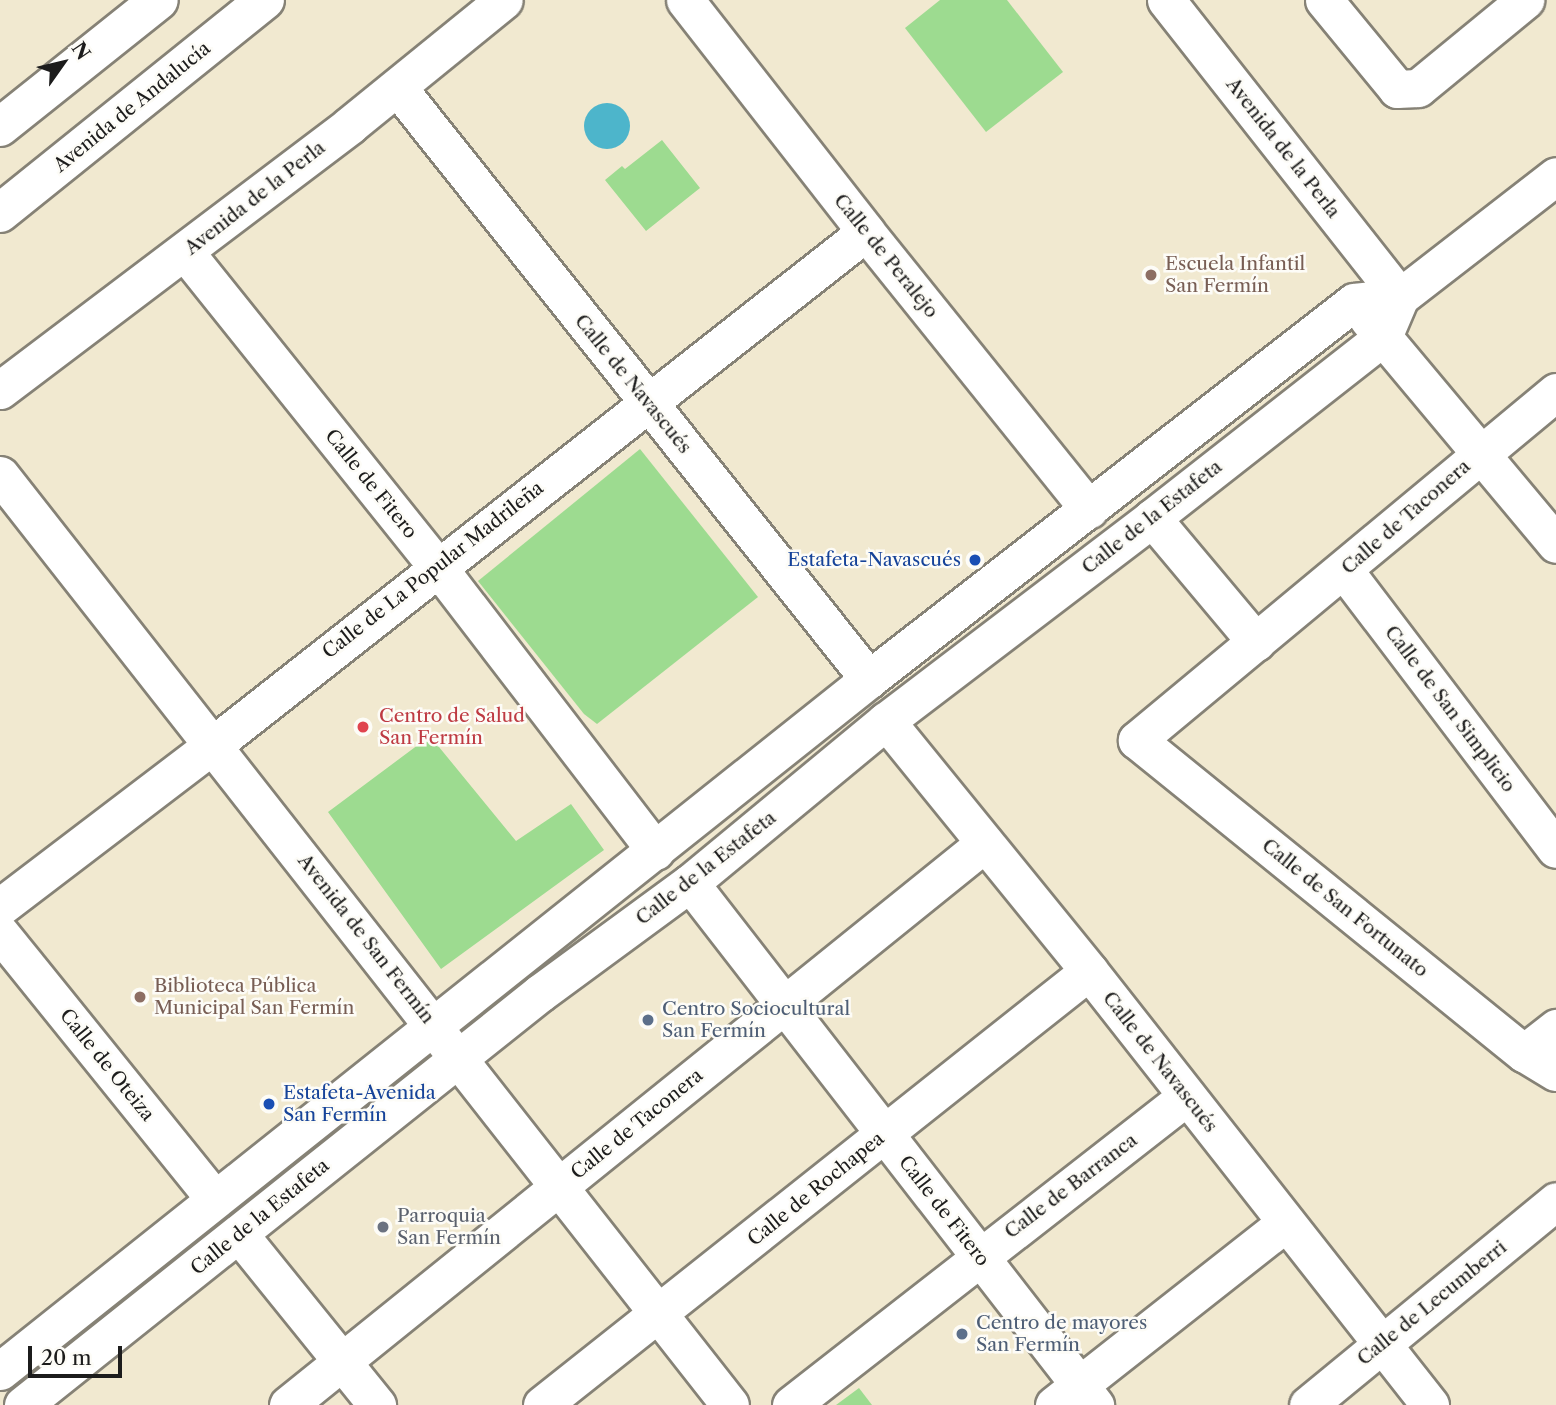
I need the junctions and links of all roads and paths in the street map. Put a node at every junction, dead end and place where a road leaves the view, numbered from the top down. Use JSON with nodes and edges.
{"nodes":[{"id":1,"x":159,"y":0,"type":"edge"},
{"id":2,"x":265,"y":0,"type":"edge"},
{"id":3,"x":504,"y":0,"type":"edge"},
{"id":4,"x":685,"y":0,"type":"edge"},
{"id":5,"x":1166,"y":0,"type":"edge"},
{"id":6,"x":1324,"y":0,"type":"edge"},
{"id":7,"x":1525,"y":0,"type":"edge"},
{"id":8,"x":398,"y":88,"type":"junction"},
{"id":9,"x":0,"y":127,"type":"edge"},
{"id":10,"x":1556,"y":176,"type":"edge"},
{"id":11,"x":0,"y":213,"type":"edge"},
{"id":12,"x":866,"y":232,"type":"junction"},
{"id":13,"x":185,"y":252,"type":"junction"},
{"id":14,"x":1400,"y":297,"type":"junction"},
{"id":15,"x":1354,"y":302,"type":"junction"},
{"id":16,"x":1383,"y":337,"type":"junction"},
{"id":17,"x":0,"y":390,"type":"edge"},
{"id":18,"x":1556,"y":392,"type":"edge"},
{"id":19,"x":647,"y":403,"type":"junction"},
{"id":20,"x":1480,"y":452,"type":"junction"},
{"id":21,"x":0,"y":475,"type":"edge"},
{"id":22,"x":1089,"y":509,"type":"junction"},
{"id":23,"x":1152,"y":519,"type":"junction"},
{"id":24,"x":1556,"y":544,"type":"edge"},
{"id":25,"x":437,"y":566,"type":"junction"},
{"id":26,"x":1344,"y":570,"type":"junction"},
{"id":27,"x":1256,"y":642,"type":"junction"},
{"id":28,"x":869,"y":679,"type":"junction"},
{"id":29,"x":886,"y":721,"type":"junction"},
{"id":30,"x":1137,"y":740,"type":"joint"},
{"id":31,"x":213,"y":745,"type":"junction"},
{"id":32,"x":985,"y":843,"type":"junction"},
{"id":33,"x":1556,"y":849,"type":"edge"},
{"id":34,"x":656,"y":851,"type":"junction"},
{"id":35,"x":690,"y":883,"type":"junction"},
{"id":36,"x":0,"y":907,"type":"edge"},
{"id":37,"x":0,"y":933,"type":"edge"},
{"id":38,"x":1089,"y":971,"type":"junction"},
{"id":39,"x":785,"y":1006,"type":"junction"},
{"id":40,"x":433,"y":1026,"type":"junction"},
{"id":41,"x":1556,"y":1028,"type":"edge"},
{"id":42,"x":1524,"y":1053,"type":"junction"},
{"id":43,"x":460,"y":1058,"type":"junction"},
{"id":44,"x":1556,"y":1072,"type":"edge"},
{"id":45,"x":1186,"y":1097,"type":"junction"},
{"id":46,"x":884,"y":1134,"type":"junction"},
{"id":47,"x":558,"y":1188,"type":"junction"},
{"id":48,"x":214,"y":1198,"type":"junction"},
{"id":49,"x":1556,"y":1201,"type":"edge"},
{"id":50,"x":1285,"y":1223,"type":"junction"},
{"id":51,"x":239,"y":1234,"type":"junction"},
{"id":52,"x":979,"y":1256,"type":"junction"},
{"id":53,"x":658,"y":1315,"type":"junction"},
{"id":54,"x":1382,"y":1345,"type":"junction"},
{"id":55,"x":342,"y":1362,"type":"junction"},
{"id":56,"x":2,"y":1366,"type":"edge"},
{"id":57,"x":1076,"y":1398,"type":"edge"},
{"id":58,"x":29,"y":1403,"type":"edge"},
{"id":59,"x":288,"y":1405,"type":"edge"},
{"id":60,"x":377,"y":1405,"type":"edge"},
{"id":61,"x":542,"y":1405,"type":"edge"},
{"id":62,"x":730,"y":1405,"type":"edge"},
{"id":63,"x":791,"y":1405,"type":"edge"},
{"id":64,"x":1308,"y":1405,"type":"edge"},
{"id":65,"x":1430,"y":1405,"type":"edge"}],
"edges":[{"from":1,"to":9,"type":"main road"},
{"from":2,"to":11,"type":"main road","name":"Avenida de Andalucía"},
{"from":3,"to":8,"type":"street","name":"Avenida de la Perla"},
{"from":4,"to":12,"type":"street","name":"Calle de Peralejo"},
{"from":5,"to":14,"type":"street","name":"Avenida de la Perla"},
{"from":6,"to":7,"type":"street"},
{"from":8,"to":13,"type":"street","name":"Avenida de la Perla"},
{"from":8,"to":19,"type":"street","name":"Calle de Navascués"},
{"from":10,"to":14,"type":"street","name":"Calle de la Estafeta"},
{"from":12,"to":19,"type":"street","name":"Calle de La Popular Madrileña"},
{"from":12,"to":22,"type":"street","name":"Calle de Peralejo"},
{"from":13,"to":17,"type":"street","name":"Avenida de la Perla"},
{"from":13,"to":25,"type":"street","name":"Calle de Fitero"},
{"from":14,"to":15,"type":"street"},
{"from":14,"to":16,"type":"street","name":"Calle de la Estafeta"},
{"from":15,"to":16,"type":"street"},
{"from":15,"to":22,"type":"street"},
{"from":16,"to":20,"type":"street"},
{"from":16,"to":23,"type":"street","name":"Calle de la Estafeta"},
{"from":18,"to":20,"type":"street","name":"Calle de Taconera"},
{"from":19,"to":25,"type":"street","name":"Calle de La Popular Madrileña"},
{"from":19,"to":28,"type":"street","name":"Calle de Navascués"},
{"from":20,"to":24,"type":"street"},
{"from":20,"to":26,"type":"street","name":"Calle de Taconera"},
{"from":21,"to":31,"type":"street","name":"Avenida de San Fermín"},
{"from":22,"to":28,"type":"street"},
{"from":23,"to":27,"type":"street"},
{"from":23,"to":29,"type":"street","name":"Calle de la Estafeta"},
{"from":25,"to":31,"type":"street","name":"Calle de La Popular Madrileña"},
{"from":25,"to":34,"type":"street","name":"Calle de Fitero"},
{"from":26,"to":27,"type":"street","name":"Calle de Taconera"},
{"from":26,"to":33,"type":"street","name":"Calle de San Simplicio"},
{"from":27,"to":30,"type":"street","name":"Calle de Taconera"},
{"from":28,"to":34,"type":"street"},
{"from":29,"to":32,"type":"street","name":"Calle de Navascués"},
{"from":29,"to":35,"type":"street","name":"Calle de la Estafeta"},
{"from":30,"to":42,"type":"street","name":"Calle de San Fortunato"},
{"from":31,"to":36,"type":"street","name":"Calle de La Popular Madrileña"},
{"from":31,"to":40,"type":"street","name":"Avenida de San Fermín"},
{"from":32,"to":38,"type":"street","name":"Calle de Navascués"},
{"from":32,"to":39,"type":"street","name":"Calle de Taconera"},
{"from":34,"to":40,"type":"street"},
{"from":35,"to":39,"type":"street","name":"Calle de Fitero"},
{"from":35,"to":43,"type":"street","name":"Calle de la Estafeta"},
{"from":37,"to":48,"type":"street","name":"Calle de Oteiza"},
{"from":38,"to":45,"type":"street","name":"Calle de Navascués"},
{"from":38,"to":46,"type":"street","name":"Calle de Rochapea"},
{"from":39,"to":46,"type":"street","name":"Calle de Fitero"},
{"from":39,"to":47,"type":"street","name":"Calle de Taconera"},
{"from":40,"to":43,"type":"street","name":"Avenida de San Fermín"},
{"from":40,"to":48,"type":"street"},
{"from":41,"to":42,"type":"street"},
{"from":42,"to":44,"type":"street","name":"Calle de San Fortunato"},
{"from":43,"to":47,"type":"street","name":"Avenida de San Fermín"},
{"from":43,"to":51,"type":"street","name":"Calle de la Estafeta"},
{"from":45,"to":50,"type":"street","name":"Calle de Navascués"},
{"from":45,"to":52,"type":"street","name":"Calle de Barranca"},
{"from":46,"to":52,"type":"street","name":"Calle de Fitero"},
{"from":46,"to":53,"type":"street","name":"Calle de Rochapea"},
{"from":47,"to":53,"type":"street","name":"Avenida de San Fermín"},
{"from":47,"to":55,"type":"street","name":"Calle de Taconera"},
{"from":48,"to":56,"type":"street"},
{"from":49,"to":54,"type":"street","name":"Calle de Lecumberri"},
{"from":50,"to":54,"type":"street","name":"Calle de Navascués"},
{"from":50,"to":57,"type":"street"},
{"from":51,"to":55,"type":"street"},
{"from":51,"to":58,"type":"street","name":"Calle de la Estafeta"},
{"from":52,"to":57,"type":"street","name":"Calle de Fitero"},
{"from":52,"to":63,"type":"street","name":"Calle de Barranca"},
{"from":53,"to":61,"type":"street","name":"Calle de Rochapea"},
{"from":53,"to":62,"type":"street","name":"Avenida de San Fermín"},
{"from":54,"to":64,"type":"street","name":"Calle de Lecumberri"},
{"from":54,"to":65,"type":"street","name":"Calle de Navascués"},
{"from":55,"to":59,"type":"street","name":"Calle de Taconera"},
{"from":55,"to":60,"type":"street"},
{"from":56,"to":58,"type":"street"}]}
